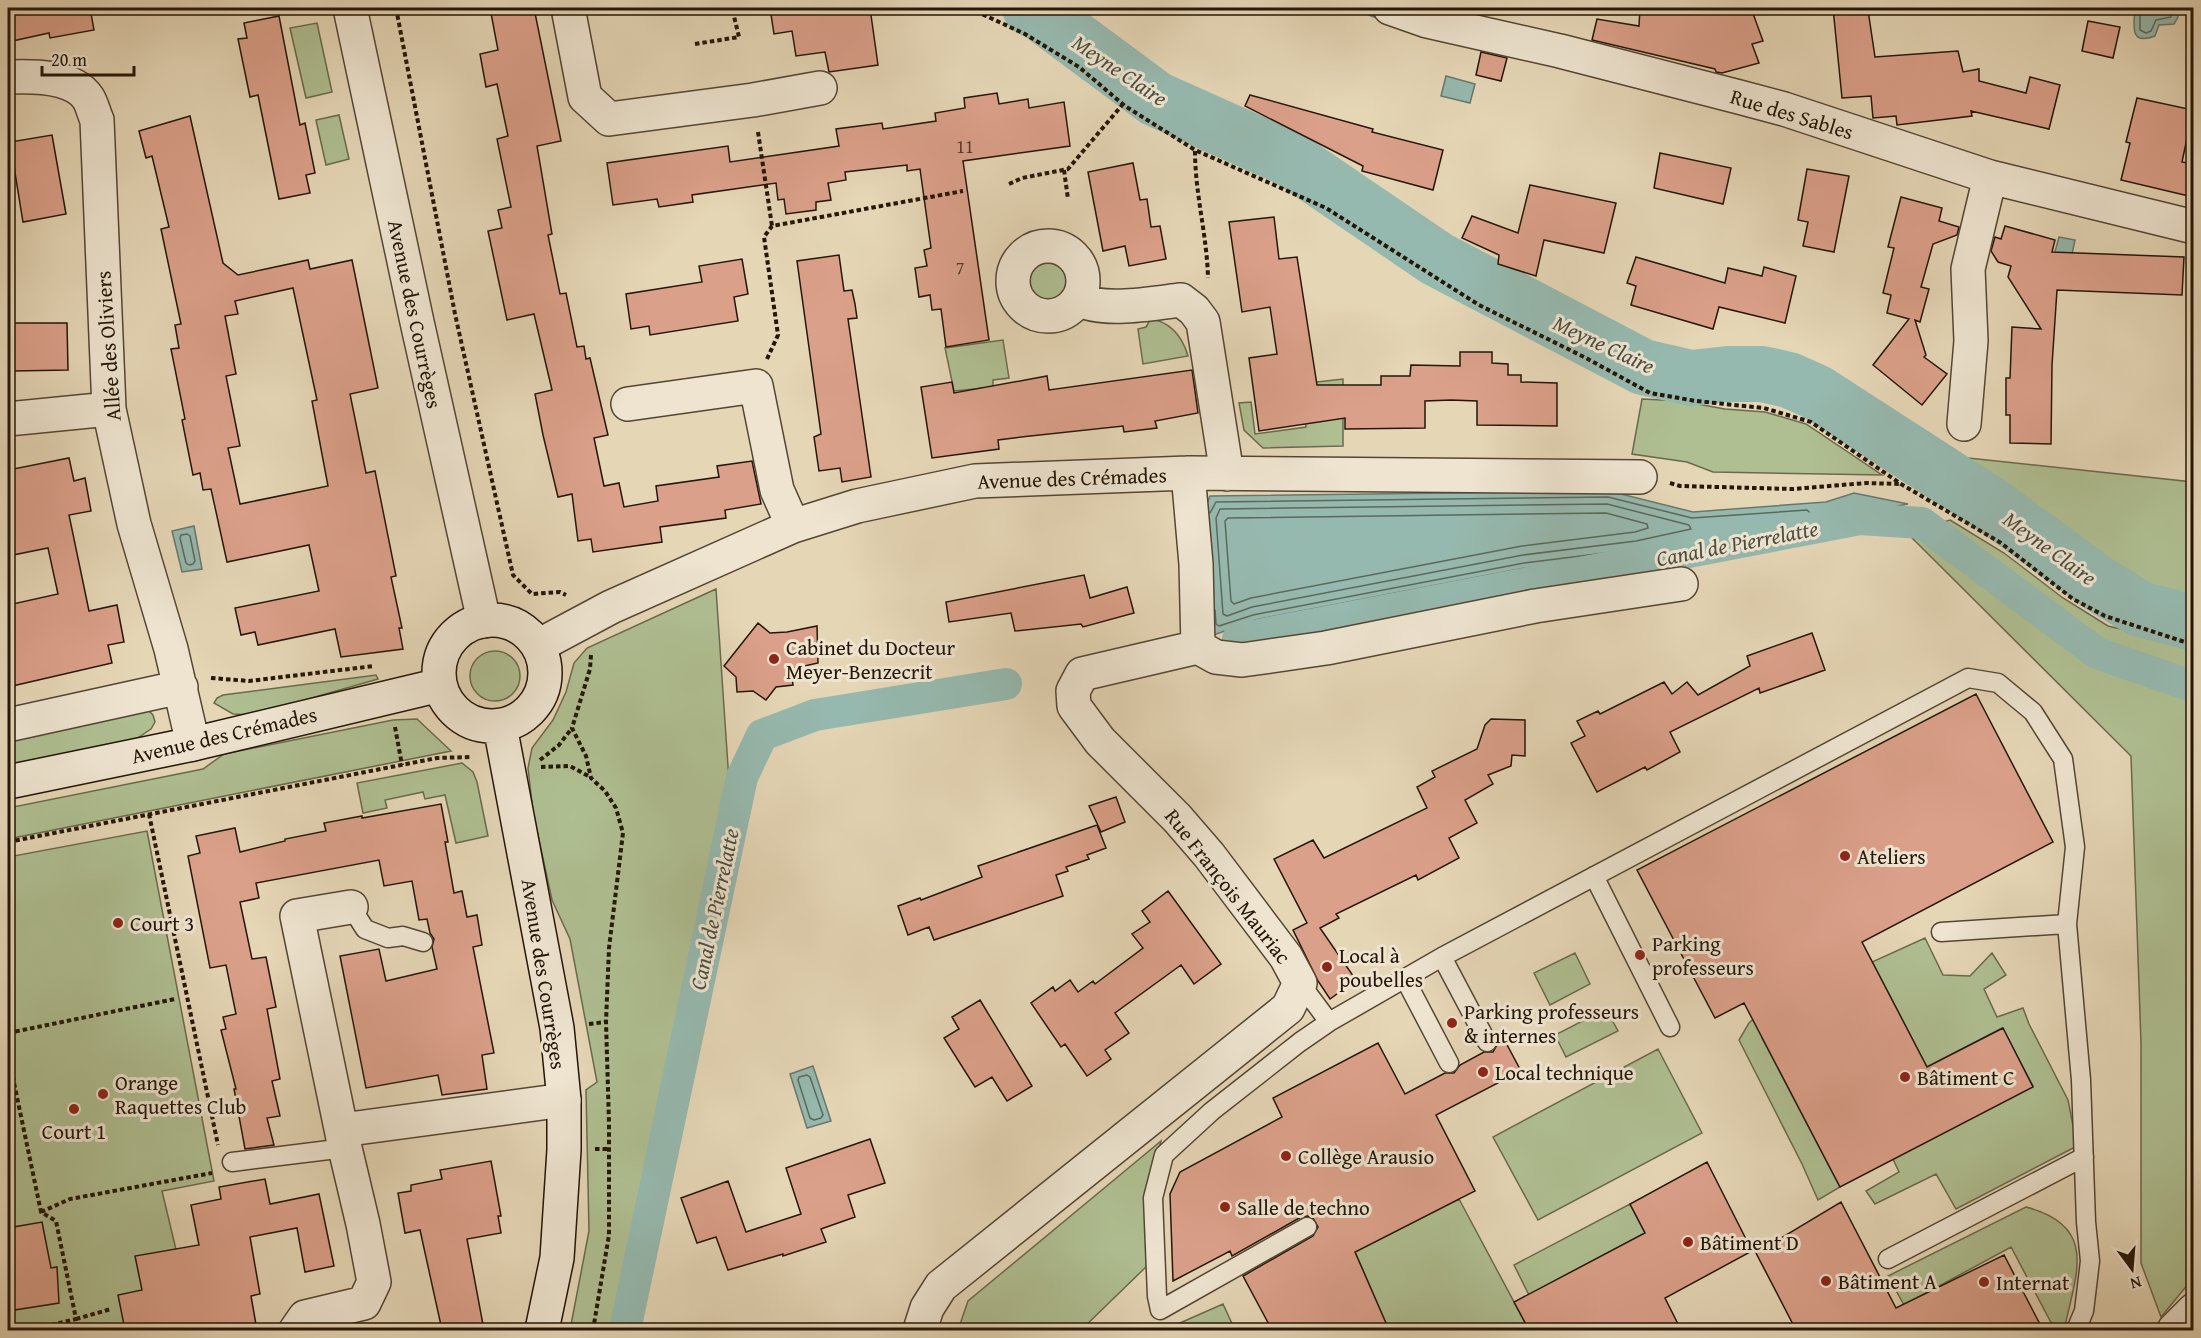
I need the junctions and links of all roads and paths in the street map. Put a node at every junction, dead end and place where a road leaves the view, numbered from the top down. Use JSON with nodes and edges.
{"nodes":[{"id":1,"x":350,"y":8,"type":"edge"},
{"id":2,"x":396,"y":8,"type":"edge"},
{"id":3,"x":568,"y":8,"type":"edge"},
{"id":4,"x":732,"y":8,"type":"edge"},
{"id":5,"x":969,"y":8,"type":"edge"},
{"id":6,"x":1390,"y":8,"type":"edge"},
{"id":7,"x":695,"y":44,"type":"dead end"},
{"id":8,"x":8,"y":77,"type":"edge"},
{"id":9,"x":820,"y":88,"type":"dead end"},
{"id":10,"x":753,"y":100,"type":"junction"},
{"id":11,"x":1123,"y":104,"type":"junction"},
{"id":12,"x":1195,"y":150,"type":"junction"},
{"id":13,"x":1064,"y":170,"type":"junction"},
{"id":14,"x":1990,"y":177,"type":"junction"},
{"id":15,"x":1009,"y":184,"type":"dead end"},
{"id":16,"x":963,"y":191,"type":"dead end"},
{"id":17,"x":1068,"y":199,"type":"dead end"},
{"id":18,"x":772,"y":226,"type":"junction"},
{"id":19,"x":2193,"y":227,"type":"edge"},
{"id":20,"x":1208,"y":278,"type":"dead end"},
{"id":21,"x":1079,"y":299,"type":"dead end"},
{"id":22,"x":756,"y":386,"type":"junction"},
{"id":23,"x":628,"y":404,"type":"dead end"},
{"id":24,"x":109,"y":409,"type":"junction"},
{"id":25,"x":8,"y":419,"type":"edge"},
{"id":26,"x":1964,"y":424,"type":"dead end"},
{"id":27,"x":1188,"y":473,"type":"junction"},
{"id":28,"x":1227,"y":474,"type":"junction"},
{"id":29,"x":1640,"y":477,"type":"joint"},
{"id":30,"x":1901,"y":483,"type":"junction"},
{"id":31,"x":793,"y":526,"type":"junction"},
{"id":32,"x":1681,"y":584,"type":"dead end"},
{"id":33,"x":575,"y":598,"type":"dead end"},
{"id":34,"x":484,"y":621,"type":"junction"},
{"id":35,"x":2193,"y":645,"type":"edge"},
{"id":36,"x":538,"y":646,"type":"junction"},
{"id":37,"x":1198,"y":647,"type":"junction"},
{"id":38,"x":593,"y":648,"type":"dead end"},
{"id":39,"x":383,"y":664,"type":"dead end"},
{"id":40,"x":440,"y":685,"type":"junction"},
{"id":41,"x":181,"y":687,"type":"junction"},
{"id":42,"x":8,"y":725,"type":"edge"},
{"id":43,"x":500,"y":726,"type":"junction"},
{"id":44,"x":572,"y":729,"type":"junction"},
{"id":45,"x":193,"y":744,"type":"junction"},
{"id":46,"x":470,"y":757,"type":"dead end"},
{"id":47,"x":591,"y":778,"type":"junction"},
{"id":48,"x":8,"y":782,"type":"edge"},
{"id":49,"x":149,"y":814,"type":"junction"},
{"id":50,"x":8,"y":842,"type":"edge"},
{"id":51,"x":1594,"y":876,"type":"junction"},
{"id":52,"x":351,"y":907,"type":"joint"},
{"id":53,"x":2067,"y":924,"type":"junction"},
{"id":54,"x":1941,"y":932,"type":"dead end"},
{"id":55,"x":423,"y":942,"type":"dead end"},
{"id":56,"x":1442,"y":957,"type":"junction"},
{"id":57,"x":1405,"y":979,"type":"junction"},
{"id":58,"x":1300,"y":983,"type":"junction"},
{"id":59,"x":175,"y":999,"type":"dead end"},
{"id":60,"x":1329,"y":1022,"type":"junction"},
{"id":61,"x":1670,"y":1027,"type":"dead end"},
{"id":62,"x":8,"y":1033,"type":"edge"},
{"id":63,"x":1487,"y":1042,"type":"dead end"},
{"id":64,"x":8,"y":1054,"type":"edge"},
{"id":65,"x":1449,"y":1063,"type":"dead end"},
{"id":66,"x":564,"y":1100,"type":"junction"},
{"id":67,"x":343,"y":1139,"type":"junction"},
{"id":68,"x":2084,"y":1157,"type":"junction"},
{"id":69,"x":232,"y":1162,"type":"junction"},
{"id":70,"x":41,"y":1212,"type":"junction"},
{"id":71,"x":1307,"y":1227,"type":"dead end"},
{"id":72,"x":1888,"y":1259,"type":"dead end"},
{"id":73,"x":111,"y":1309,"type":"dead end"},
{"id":74,"x":2193,"y":1310,"type":"edge"},
{"id":75,"x":76,"y":1319,"type":"junction"},
{"id":76,"x":31,"y":1330,"type":"edge"},
{"id":77,"x":296,"y":1330,"type":"edge"},
{"id":78,"x":542,"y":1330,"type":"edge"},
{"id":79,"x":593,"y":1330,"type":"edge"},
{"id":80,"x":920,"y":1330,"type":"edge"},
{"id":81,"x":2076,"y":1330,"type":"edge"},
{"id":82,"x":2174,"y":1330,"type":"edge"}],
"edges":[{"from":1,"to":34,"type":"street","name":"Avenue des Courrèges"},
{"from":2,"to":33,"type":"path"},
{"from":3,"to":10,"type":"street"},
{"from":4,"to":7,"type":"path"},
{"from":5,"to":11,"type":"path"},
{"from":6,"to":14,"type":"street","name":"Rue des Sables"},
{"from":8,"to":24,"type":"street","name":"Allée des Oliviers"},
{"from":9,"to":10,"type":"street"},
{"from":10,"to":18,"type":"path"},
{"from":11,"to":12,"type":"path"},
{"from":11,"to":13,"type":"path"},
{"from":12,"to":20,"type":"path"},
{"from":12,"to":30,"type":"path"},
{"from":13,"to":15,"type":"path"},
{"from":13,"to":17,"type":"path"},
{"from":14,"to":19,"type":"street","name":"Rue des Sables"},
{"from":14,"to":26,"type":"street"},
{"from":16,"to":18,"type":"path"},
{"from":18,"to":22,"type":"path"},
{"from":21,"to":28,"type":"street"},
{"from":22,"to":23,"type":"street"},
{"from":22,"to":31,"type":"street"},
{"from":24,"to":25,"type":"street"},
{"from":24,"to":41,"type":"street","name":"Allée des Oliviers"},
{"from":27,"to":28,"type":"street","name":"Avenue des Crémades"},
{"from":27,"to":31,"type":"street","name":"Avenue des Crémades"},
{"from":27,"to":37,"type":"street"},
{"from":28,"to":29,"type":"street","name":"Avenue des Crémades"},
{"from":29,"to":30,"type":"path"},
{"from":30,"to":35,"type":"path"},
{"from":31,"to":36,"type":"street","name":"Avenue des Crémades"},
{"from":32,"to":37,"type":"street"},
{"from":34,"to":36,"type":"street"},
{"from":34,"to":40,"type":"street"},
{"from":36,"to":43,"type":"street"},
{"from":37,"to":58,"type":"street","name":"Rue François Mauriac"},
{"from":38,"to":44,"type":"path"},
{"from":39,"to":41,"type":"path"},
{"from":40,"to":43,"type":"street"},
{"from":40,"to":45,"type":"street","name":"Avenue des Crémades"},
{"from":41,"to":42,"type":"street"},
{"from":41,"to":45,"type":"street","name":"Allée des Oliviers"},
{"from":43,"to":66,"type":"street","name":"Avenue des Courrèges"},
{"from":44,"to":47,"type":"path"},
{"from":44,"to":47,"type":"path"},
{"from":45,"to":48,"type":"street","name":"Avenue des Crémades"},
{"from":46,"to":49,"type":"path"},
{"from":47,"to":79,"type":"path"},
{"from":49,"to":50,"type":"path"},
{"from":49,"to":69,"type":"path"},
{"from":51,"to":53,"type":"lane"},
{"from":51,"to":56,"type":"lane"},
{"from":51,"to":61,"type":"lane"},
{"from":52,"to":55,"type":"lane"},
{"from":52,"to":67,"type":"street"},
{"from":53,"to":54,"type":"lane"},
{"from":53,"to":68,"type":"lane"},
{"from":56,"to":57,"type":"lane"},
{"from":56,"to":63,"type":"lane"},
{"from":57,"to":60,"type":"lane"},
{"from":57,"to":65,"type":"lane"},
{"from":58,"to":60,"type":"lane"},
{"from":58,"to":80,"type":"street","name":"Rue François Mauriac"},
{"from":59,"to":62,"type":"path"},
{"from":60,"to":71,"type":"lane"},
{"from":64,"to":70,"type":"path"},
{"from":66,"to":67,"type":"street"},
{"from":66,"to":78,"type":"street","name":"Avenue des Courrèges"},
{"from":67,"to":69,"type":"lane"},
{"from":67,"to":77,"type":"street"},
{"from":68,"to":72,"type":"lane"},
{"from":68,"to":81,"type":"lane"},
{"from":69,"to":70,"type":"path"},
{"from":70,"to":75,"type":"path"},
{"from":73,"to":75,"type":"path"},
{"from":74,"to":82,"type":"street"},
{"from":75,"to":76,"type":"path"}]}
